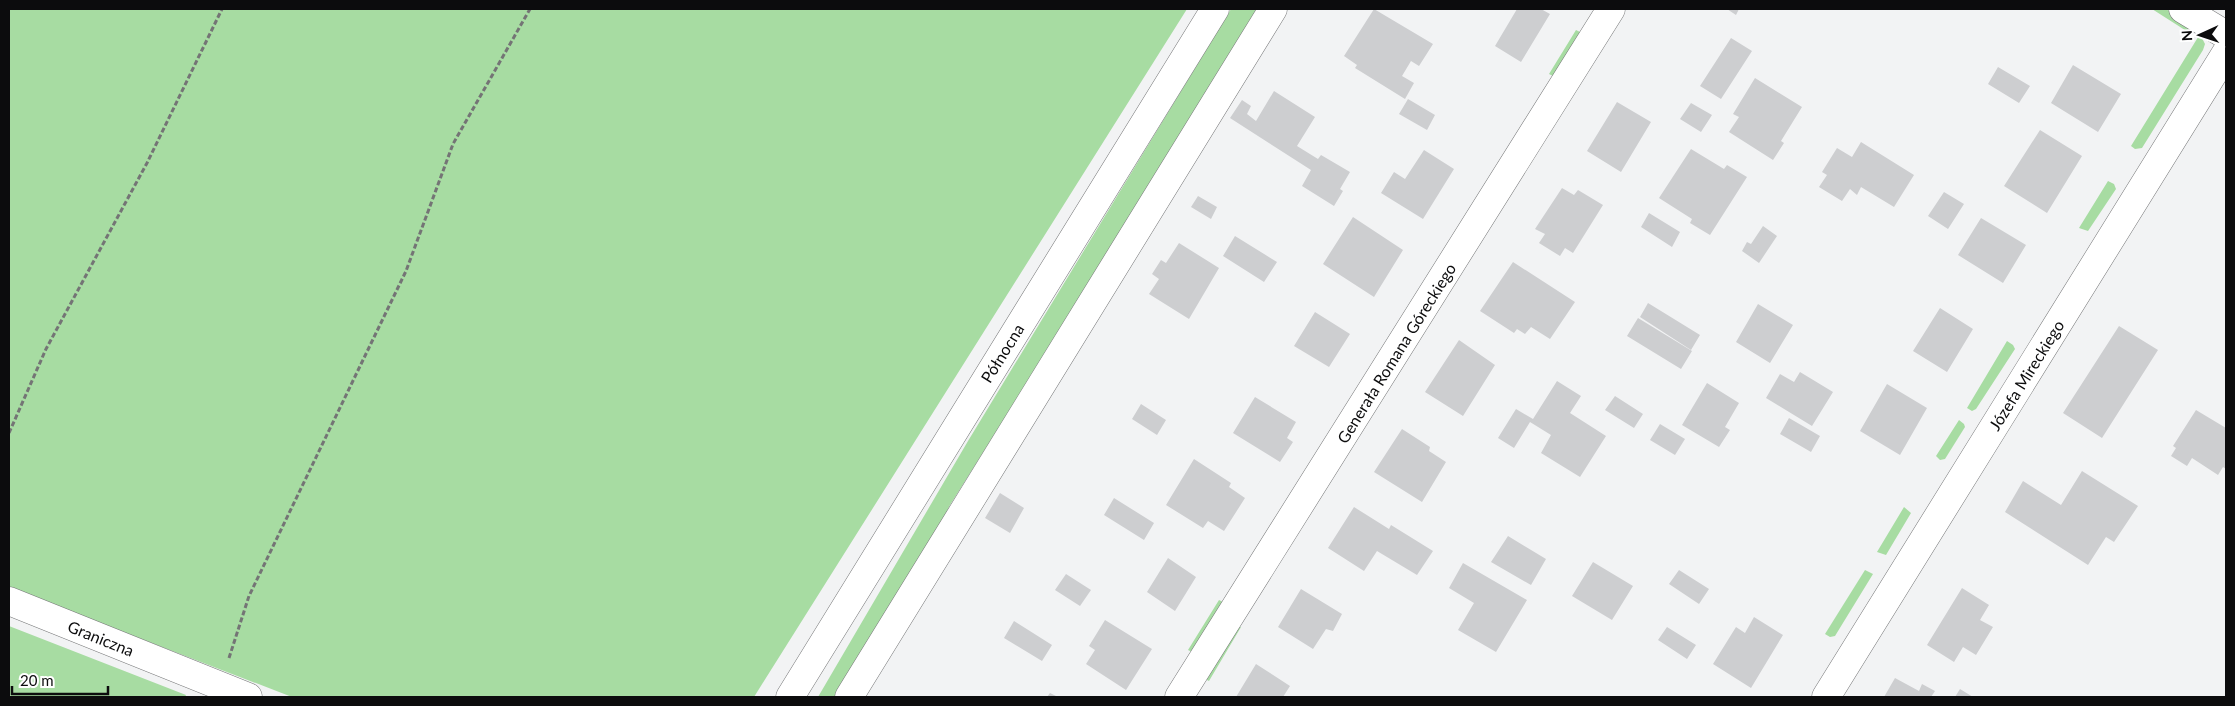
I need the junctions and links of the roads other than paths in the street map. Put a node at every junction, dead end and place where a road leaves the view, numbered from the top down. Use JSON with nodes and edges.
{"nodes":[{"id":1,"x":1215,"y":9,"type":"edge"},
{"id":2,"x":1273,"y":9,"type":"edge"},
{"id":3,"x":1611,"y":9,"type":"edge"},
{"id":4,"x":2183,"y":9,"type":"edge"},
{"id":5,"x":2226,"y":35,"type":"edge"},
{"id":6,"x":2226,"y":53,"type":"edge"},
{"id":7,"x":9,"y":601,"type":"edge"},
{"id":8,"x":248,"y":697,"type":"edge"},
{"id":9,"x":790,"y":697,"type":"edge"},
{"id":10,"x":849,"y":697,"type":"edge"},
{"id":11,"x":1180,"y":697,"type":"edge"},
{"id":12,"x":1826,"y":697,"type":"edge"}],
"edges":[{"from":1,"to":9,"type":"street","name":"Północna"},
{"from":2,"to":10,"type":"street"},
{"from":3,"to":11,"type":"street","name":"Generała Romana Góreckiego"},
{"from":4,"to":5,"type":"street"},
{"from":6,"to":12,"type":"street","name":"Józefa Mireckiego"},
{"from":7,"to":8,"type":"street","name":"Graniczna"}]}
